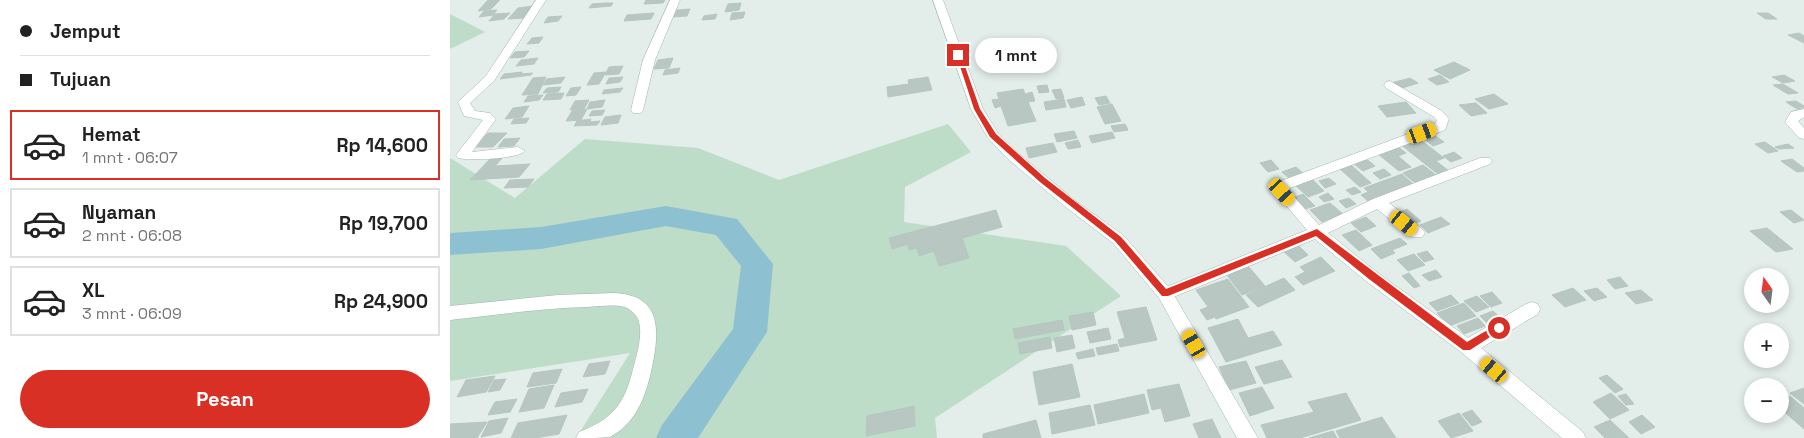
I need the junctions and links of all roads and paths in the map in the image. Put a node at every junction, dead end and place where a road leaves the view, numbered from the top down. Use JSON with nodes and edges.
{"nodes":[{"id":1,"x":541,"y":0,"type":"edge"},
{"id":2,"x":675,"y":0,"type":"edge"},
{"id":3,"x":938,"y":0,"type":"edge"},
{"id":4,"x":1390,"y":85,"type":"dead end"},
{"id":5,"x":637,"y":110,"type":"dead end"},
{"id":6,"x":1804,"y":113,"type":"edge"},
{"id":7,"x":1804,"y":135,"type":"edge"},
{"id":8,"x":518,"y":152,"type":"dead end"},
{"id":9,"x":1485,"y":161,"type":"dead end"},
{"id":10,"x":1378,"y":202,"type":"junction"},
{"id":11,"x":1317,"y":232,"type":"junction"},
{"id":12,"x":1417,"y":233,"type":"dead end"},
{"id":13,"x":1165,"y":294,"type":"junction"},
{"id":14,"x":1532,"y":309,"type":"dead end"},
{"id":15,"x":450,"y":313,"type":"edge"},
{"id":16,"x":1467,"y":347,"type":"junction"},
{"id":17,"x":586,"y":438,"type":"edge"},
{"id":18,"x":1248,"y":438,"type":"edge"},
{"id":19,"x":1576,"y":438,"type":"edge"}],
"edges":[{"from":1,"to":8,"type":"street"},
{"from":2,"to":5,"type":"street"},
{"from":3,"to":13,"type":"street"},
{"from":4,"to":11,"type":"street"},
{"from":6,"to":7,"type":"street"},
{"from":9,"to":10,"type":"street"},
{"from":10,"to":11,"type":"street"},
{"from":10,"to":12,"type":"street"},
{"from":11,"to":13,"type":"street"},
{"from":11,"to":16,"type":"street"},
{"from":13,"to":18,"type":"street"},
{"from":14,"to":16,"type":"street"},
{"from":15,"to":17,"type":"street"},
{"from":16,"to":19,"type":"street"}]}
